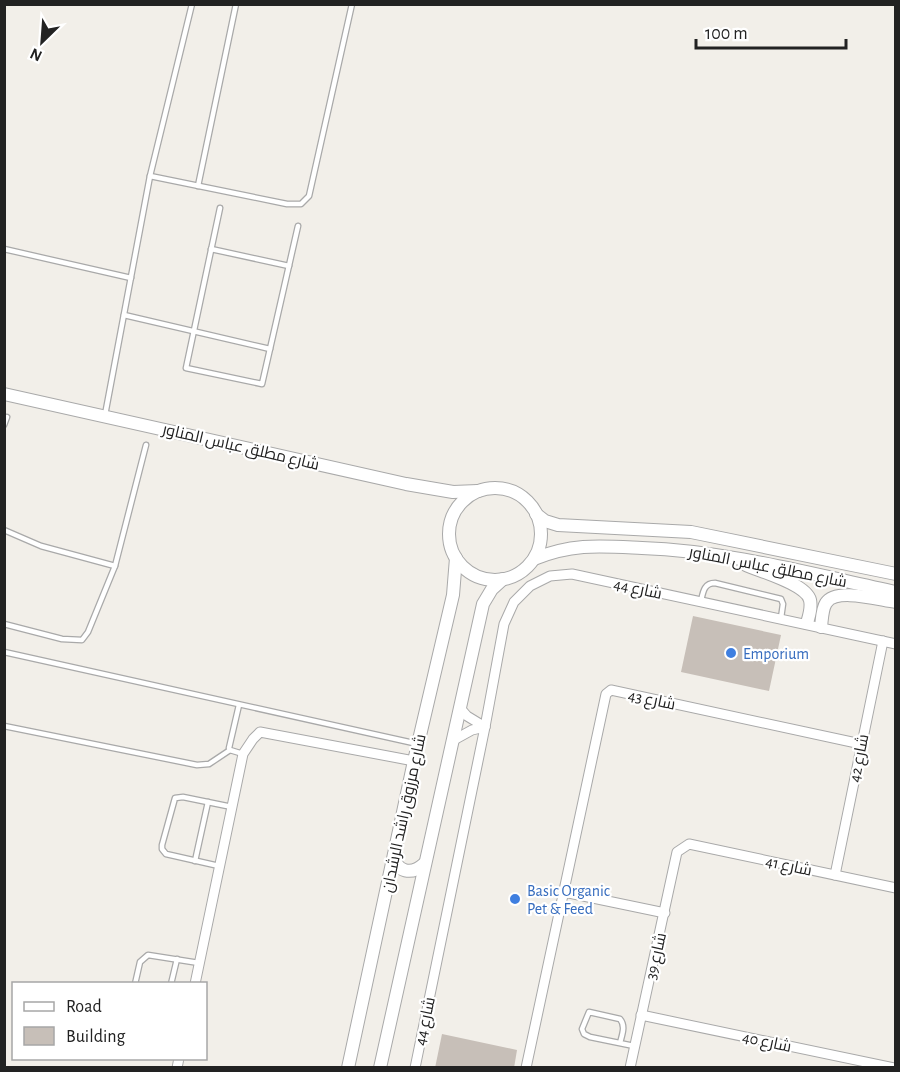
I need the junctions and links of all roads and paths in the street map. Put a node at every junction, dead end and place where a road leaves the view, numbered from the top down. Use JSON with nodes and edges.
{"nodes":[{"id":1,"x":192,"y":4,"type":"edge"},
{"id":2,"x":236,"y":4,"type":"edge"},
{"id":3,"x":352,"y":4,"type":"edge"},
{"id":4,"x":150,"y":176,"type":"junction"},
{"id":5,"x":198,"y":186,"type":"junction"},
{"id":6,"x":220,"y":208,"type":"dead end"},
{"id":7,"x":298,"y":226,"type":"dead end"},
{"id":8,"x":4,"y":249,"type":"edge"},
{"id":9,"x":211,"y":249,"type":"junction"},
{"id":10,"x":289,"y":266,"type":"junction"},
{"id":11,"x":131,"y":278,"type":"junction"},
{"id":12,"x":124,"y":315,"type":"junction"},
{"id":13,"x":194,"y":332,"type":"junction"},
{"id":14,"x":270,"y":349,"type":"junction"},
{"id":15,"x":4,"y":394,"type":"edge"},
{"id":16,"x":105,"y":415,"type":"junction"},
{"id":17,"x":7,"y":417,"type":"dead end"},
{"id":18,"x":4,"y":424,"type":"edge"},
{"id":19,"x":146,"y":445,"type":"dead end"},
{"id":20,"x":478,"y":491,"type":"junction"},
{"id":21,"x":537,"y":514,"type":"junction"},
{"id":22,"x":4,"y":531,"type":"edge"},
{"id":23,"x":723,"y":555,"type":"junction"},
{"id":24,"x":456,"y":558,"type":"junction"},
{"id":25,"x":534,"y":560,"type":"junction"},
{"id":26,"x":115,"y":566,"type":"junction"},
{"id":27,"x":896,"y":574,"type":"edge"},
{"id":28,"x":503,"y":579,"type":"junction"},
{"id":29,"x":896,"y":592,"type":"edge"},
{"id":30,"x":701,"y":601,"type":"junction"},
{"id":31,"x":896,"y":602,"type":"edge"},
{"id":32,"x":781,"y":618,"type":"junction"},
{"id":33,"x":807,"y":623,"type":"junction"},
{"id":34,"x":4,"y":624,"type":"edge"},
{"id":35,"x":821,"y":627,"type":"junction"},
{"id":36,"x":883,"y":641,"type":"junction"},
{"id":37,"x":896,"y":644,"type":"edge"},
{"id":38,"x":4,"y":652,"type":"edge"},
{"id":39,"x":239,"y":705,"type":"junction"},
{"id":40,"x":460,"y":708,"type":"junction"},
{"id":41,"x":4,"y":726,"type":"edge"},
{"id":42,"x":485,"y":727,"type":"junction"},
{"id":43,"x":452,"y":741,"type":"junction"},
{"id":44,"x":418,"y":744,"type":"junction"},
{"id":45,"x":861,"y":744,"type":"junction"},
{"id":46,"x":230,"y":750,"type":"junction"},
{"id":47,"x":243,"y":754,"type":"junction"},
{"id":48,"x":414,"y":762,"type":"junction"},
{"id":49,"x":208,"y":802,"type":"junction"},
{"id":50,"x":232,"y":807,"type":"junction"},
{"id":51,"x":683,"y":847,"type":"joint"},
{"id":52,"x":394,"y":855,"type":"junction"},
{"id":53,"x":195,"y":861,"type":"junction"},
{"id":54,"x":424,"y":864,"type":"junction"},
{"id":55,"x":219,"y":866,"type":"junction"},
{"id":56,"x":835,"y":875,"type":"junction"},
{"id":57,"x":896,"y":888,"type":"edge"},
{"id":58,"x":564,"y":892,"type":"junction"},
{"id":59,"x":665,"y":913,"type":"junction"},
{"id":60,"x":177,"y":959,"type":"junction"},
{"id":61,"x":199,"y":963,"type":"junction"},
{"id":62,"x":135,"y":982,"type":"edge"},
{"id":63,"x":171,"y":982,"type":"edge"},
{"id":64,"x":195,"y":982,"type":"edge"},
{"id":65,"x":641,"y":1015,"type":"junction"},
{"id":66,"x":620,"y":1043,"type":"junction"},
{"id":67,"x":635,"y":1046,"type":"junction"},
{"id":68,"x":348,"y":1068,"type":"edge"},
{"id":69,"x":380,"y":1068,"type":"edge"},
{"id":70,"x":415,"y":1068,"type":"edge"},
{"id":71,"x":526,"y":1068,"type":"edge"},
{"id":72,"x":630,"y":1068,"type":"edge"},
{"id":73,"x":894,"y":1068,"type":"edge"}],
"edges":[{"from":1,"to":4,"type":"lane"},
{"from":2,"to":5,"type":"lane"},
{"from":3,"to":5,"type":"lane"},
{"from":4,"to":5,"type":"lane"},
{"from":4,"to":11,"type":"lane"},
{"from":6,"to":9,"type":"lane"},
{"from":7,"to":10,"type":"lane"},
{"from":8,"to":11,"type":"lane"},
{"from":9,"to":10,"type":"lane"},
{"from":9,"to":13,"type":"lane"},
{"from":10,"to":14,"type":"lane"},
{"from":11,"to":12,"type":"lane"},
{"from":12,"to":13,"type":"lane"},
{"from":12,"to":16,"type":"lane"},
{"from":13,"to":14,"type":"lane"},
{"from":13,"to":14,"type":"lane"},
{"from":15,"to":16,"type":"street","name":"شارع مطلق عباس المناور"},
{"from":16,"to":20,"type":"street","name":"شارع مطلق عباس المناور"},
{"from":17,"to":18,"type":"lane"},
{"from":19,"to":26,"type":"lane"},
{"from":20,"to":21,"type":"street"},
{"from":20,"to":24,"type":"street"},
{"from":21,"to":25,"type":"street"},
{"from":21,"to":27,"type":"street","name":"شارع مطلق عباس المناور"},
{"from":22,"to":26,"type":"lane"},
{"from":23,"to":25,"type":"street","name":"شارع مطلق عباس المناور"},
{"from":23,"to":29,"type":"street","name":"شارع مطلق عباس المناور"},
{"from":23,"to":33,"type":"street"},
{"from":24,"to":28,"type":"street"},
{"from":24,"to":44,"type":"street","name":"شارع مرزوق راشد الرشدان"},
{"from":25,"to":28,"type":"street"},
{"from":26,"to":34,"type":"lane"},
{"from":28,"to":40,"type":"street","name":"شارع مرزوق راشد الرشدان"},
{"from":30,"to":32,"type":"street","name":"شارع 44"},
{"from":30,"to":32,"type":"lane"},
{"from":30,"to":42,"type":"street","name":"شارع 44"},
{"from":31,"to":35,"type":"street"},
{"from":32,"to":33,"type":"street","name":"شارع 44"},
{"from":33,"to":35,"type":"street","name":"شارع 44"},
{"from":35,"to":36,"type":"street","name":"شارع 44"},
{"from":36,"to":37,"type":"street","name":"شارع 44"},
{"from":36,"to":45,"type":"street","name":"شارع 42"},
{"from":38,"to":39,"type":"lane"},
{"from":39,"to":44,"type":"lane"},
{"from":39,"to":46,"type":"lane"},
{"from":40,"to":42,"type":"street"},
{"from":40,"to":43,"type":"street","name":"شارع مرزوق راشد الرشدان"},
{"from":41,"to":46,"type":"lane"},
{"from":42,"to":43,"type":"street"},
{"from":42,"to":70,"type":"street","name":"شارع 44"},
{"from":43,"to":54,"type":"street","name":"شارع مرزوق راشد الرشدان"},
{"from":44,"to":48,"type":"street","name":"شارع مرزوق راشد الرشدان"},
{"from":45,"to":56,"type":"street","name":"شارع 42"},
{"from":45,"to":58,"type":"street","name":"شارع 43"},
{"from":46,"to":47,"type":"lane"},
{"from":47,"to":48,"type":"street"},
{"from":47,"to":50,"type":"street"},
{"from":48,"to":52,"type":"street","name":"شارع مرزوق راشد الرشدان"},
{"from":49,"to":50,"type":"lane"},
{"from":49,"to":53,"type":"lane"},
{"from":49,"to":53,"type":"lane"},
{"from":50,"to":55,"type":"street"},
{"from":51,"to":56,"type":"street","name":"شارع 41"},
{"from":51,"to":59,"type":"street","name":"شارع 39"},
{"from":52,"to":54,"type":"street"},
{"from":52,"to":68,"type":"street","name":"شارع مرزوق راشد الرشدان"},
{"from":53,"to":55,"type":"lane"},
{"from":54,"to":69,"type":"street","name":"شارع مرزوق راشد الرشدان"},
{"from":55,"to":61,"type":"street"},
{"from":56,"to":57,"type":"street","name":"شارع 41"},
{"from":58,"to":59,"type":"street"},
{"from":58,"to":71,"type":"street","name":"شارع 43"},
{"from":59,"to":65,"type":"street","name":"شارع 39"},
{"from":60,"to":61,"type":"lane"},
{"from":60,"to":62,"type":"lane"},
{"from":60,"to":63,"type":"lane"},
{"from":61,"to":64,"type":"street"},
{"from":65,"to":67,"type":"street","name":"شارع 39"},
{"from":65,"to":73,"type":"street","name":"شارع 40"},
{"from":66,"to":66,"type":"lane"},
{"from":66,"to":67,"type":"lane"},
{"from":67,"to":72,"type":"street","name":"شارع 39"}]}
